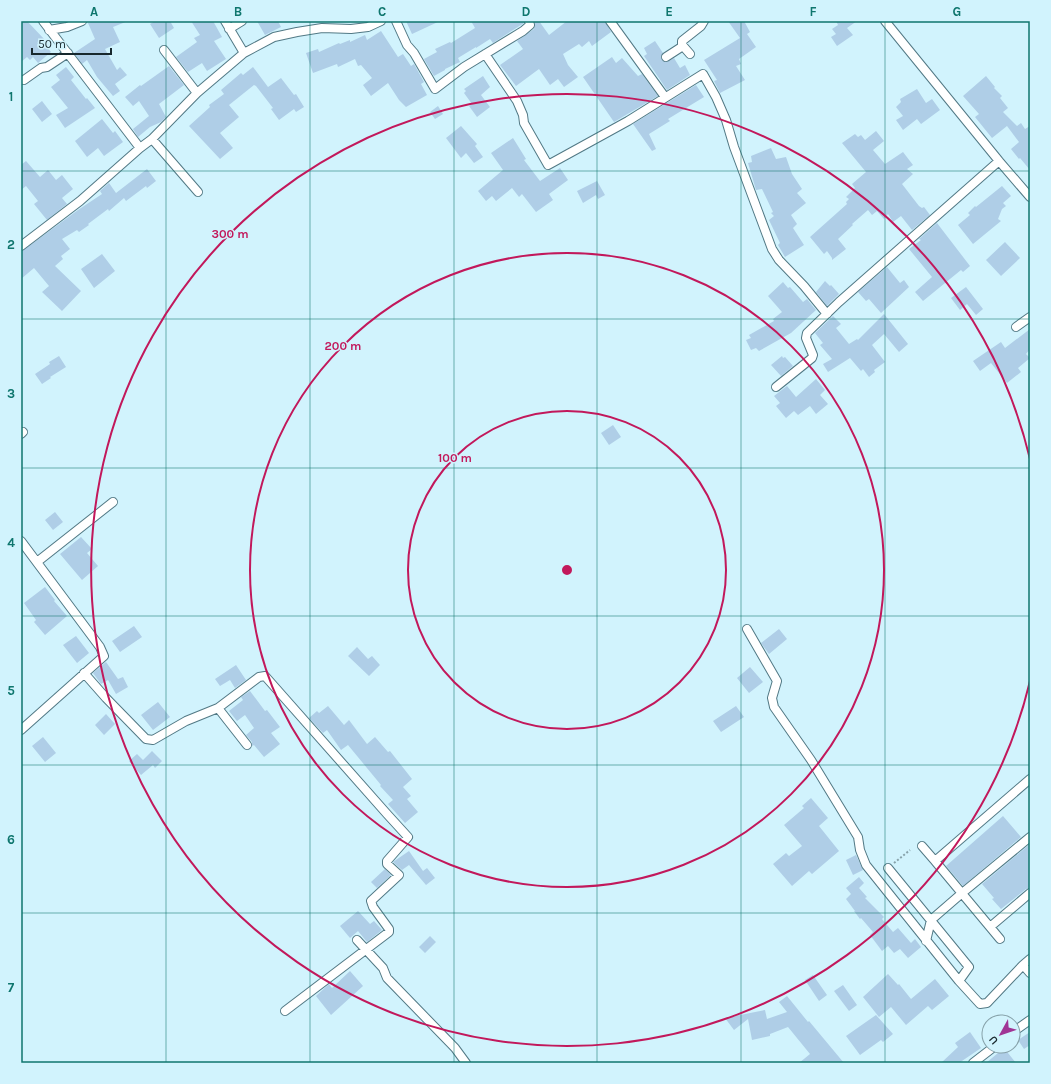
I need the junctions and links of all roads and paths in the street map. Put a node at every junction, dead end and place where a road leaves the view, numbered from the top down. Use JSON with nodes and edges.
{"nodes":[{"id":1,"x":43,"y":21,"type":"edge"},
{"id":2,"x":82,"y":21,"type":"edge"},
{"id":3,"x":225,"y":21,"type":"edge"},
{"id":4,"x":242,"y":21,"type":"edge"},
{"id":5,"x":381,"y":21,"type":"edge"},
{"id":6,"x":396,"y":21,"type":"edge"},
{"id":7,"x":529,"y":21,"type":"edge"},
{"id":8,"x":610,"y":21,"type":"edge"},
{"id":9,"x":704,"y":21,"type":"edge"},
{"id":10,"x":885,"y":21,"type":"edge"},
{"id":11,"x":230,"y":29,"type":"junction"},
{"id":12,"x":49,"y":30,"type":"junction"},
{"id":13,"x":682,"y":46,"type":"junction"},
{"id":14,"x":164,"y":50,"type":"dead end"},
{"id":15,"x":68,"y":53,"type":"junction"},
{"id":16,"x":244,"y":53,"type":"junction"},
{"id":17,"x":485,"y":54,"type":"junction"},
{"id":18,"x":690,"y":54,"type":"dead end"},
{"id":19,"x":666,"y":57,"type":"dead end"},
{"id":20,"x":24,"y":80,"type":"dead end"},
{"id":21,"x":198,"y":93,"type":"junction"},
{"id":22,"x":665,"y":97,"type":"junction"},
{"id":23,"x":152,"y":139,"type":"junction"},
{"id":24,"x":140,"y":148,"type":"junction"},
{"id":25,"x":999,"y":161,"type":"junction"},
{"id":26,"x":198,"y":192,"type":"dead end"},
{"id":27,"x":1030,"y":197,"type":"edge"},
{"id":28,"x":21,"y":246,"type":"edge"},
{"id":29,"x":827,"y":314,"type":"junction"},
{"id":30,"x":1030,"y":317,"type":"edge"},
{"id":31,"x":1016,"y":327,"type":"dead end"},
{"id":32,"x":776,"y":387,"type":"dead end"},
{"id":33,"x":113,"y":502,"type":"dead end"},
{"id":34,"x":21,"y":541,"type":"edge"},
{"id":35,"x":37,"y":562,"type":"junction"},
{"id":36,"x":747,"y":629,"type":"dead end"},
{"id":37,"x":84,"y":673,"type":"junction"},
{"id":38,"x":218,"y":708,"type":"junction"},
{"id":39,"x":21,"y":730,"type":"edge"},
{"id":40,"x":248,"y":745,"type":"dead end"},
{"id":41,"x":1030,"y":779,"type":"edge"},
{"id":42,"x":1030,"y":837,"type":"edge"},
{"id":43,"x":922,"y":846,"type":"dead end"},
{"id":44,"x":935,"y":861,"type":"junction"},
{"id":45,"x":888,"y":868,"type":"dead end"},
{"id":46,"x":1030,"y":893,"type":"edge"},
{"id":47,"x":961,"y":894,"type":"junction"},
{"id":48,"x":931,"y":920,"type":"junction"},
{"id":49,"x":990,"y":927,"type":"junction"},
{"id":50,"x":1000,"y":939,"type":"dead end"},
{"id":51,"x":357,"y":940,"type":"dead end"},
{"id":52,"x":926,"y":940,"type":"junction"},
{"id":53,"x":366,"y":948,"type":"junction"},
{"id":54,"x":1030,"y":959,"type":"edge"},
{"id":55,"x":1023,"y":965,"type":"junction"},
{"id":56,"x":1030,"y":973,"type":"edge"},
{"id":57,"x":959,"y":981,"type":"junction"},
{"id":58,"x":285,"y":1011,"type":"dead end"},
{"id":59,"x":1030,"y":1020,"type":"edge"},
{"id":60,"x":1021,"y":1026,"type":"edge"},
{"id":61,"x":985,"y":1054,"type":"edge"},
{"id":62,"x":466,"y":1063,"type":"edge"},
{"id":63,"x":973,"y":1063,"type":"edge"}],
"edges":[{"from":1,"to":12,"type":"street"},
{"from":2,"to":12,"type":"street"},
{"from":3,"to":11,"type":"street"},
{"from":4,"to":11,"type":"street"},
{"from":5,"to":16,"type":"street"},
{"from":6,"to":17,"type":"street"},
{"from":7,"to":17,"type":"street"},
{"from":8,"to":22,"type":"street"},
{"from":9,"to":13,"type":"street"},
{"from":10,"to":25,"type":"street"},
{"from":11,"to":16,"type":"street"},
{"from":12,"to":15,"type":"street"},
{"from":13,"to":18,"type":"street"},
{"from":13,"to":19,"type":"street"},
{"from":14,"to":21,"type":"street"},
{"from":15,"to":20,"type":"street"},
{"from":15,"to":24,"type":"street"},
{"from":16,"to":21,"type":"street"},
{"from":17,"to":22,"type":"street"},
{"from":21,"to":23,"type":"street"},
{"from":22,"to":29,"type":"street"},
{"from":23,"to":24,"type":"street"},
{"from":23,"to":26,"type":"street"},
{"from":24,"to":28,"type":"street"},
{"from":25,"to":27,"type":"street"},
{"from":25,"to":29,"type":"street"},
{"from":29,"to":32,"type":"street"},
{"from":30,"to":31,"type":"street"},
{"from":33,"to":35,"type":"street"},
{"from":34,"to":35,"type":"street"},
{"from":35,"to":37,"type":"street"},
{"from":36,"to":52,"type":"street"},
{"from":37,"to":38,"type":"street"},
{"from":37,"to":39,"type":"street"},
{"from":38,"to":40,"type":"street"},
{"from":38,"to":53,"type":"street"},
{"from":41,"to":44,"type":"street"},
{"from":42,"to":47,"type":"street"},
{"from":43,"to":44,"type":"street"},
{"from":44,"to":47,"type":"street"},
{"from":45,"to":48,"type":"street"},
{"from":46,"to":49,"type":"street"},
{"from":47,"to":48,"type":"street"},
{"from":47,"to":49,"type":"street"},
{"from":48,"to":52,"type":"street"},
{"from":48,"to":57,"type":"street"},
{"from":49,"to":50,"type":"street"},
{"from":51,"to":53,"type":"street"},
{"from":52,"to":57,"type":"street"},
{"from":53,"to":58,"type":"street"},
{"from":53,"to":62,"type":"street"},
{"from":54,"to":55,"type":"street"},
{"from":55,"to":56,"type":"street"},
{"from":55,"to":57,"type":"street"},
{"from":59,"to":60,"type":"street"},
{"from":61,"to":63,"type":"street"}]}
